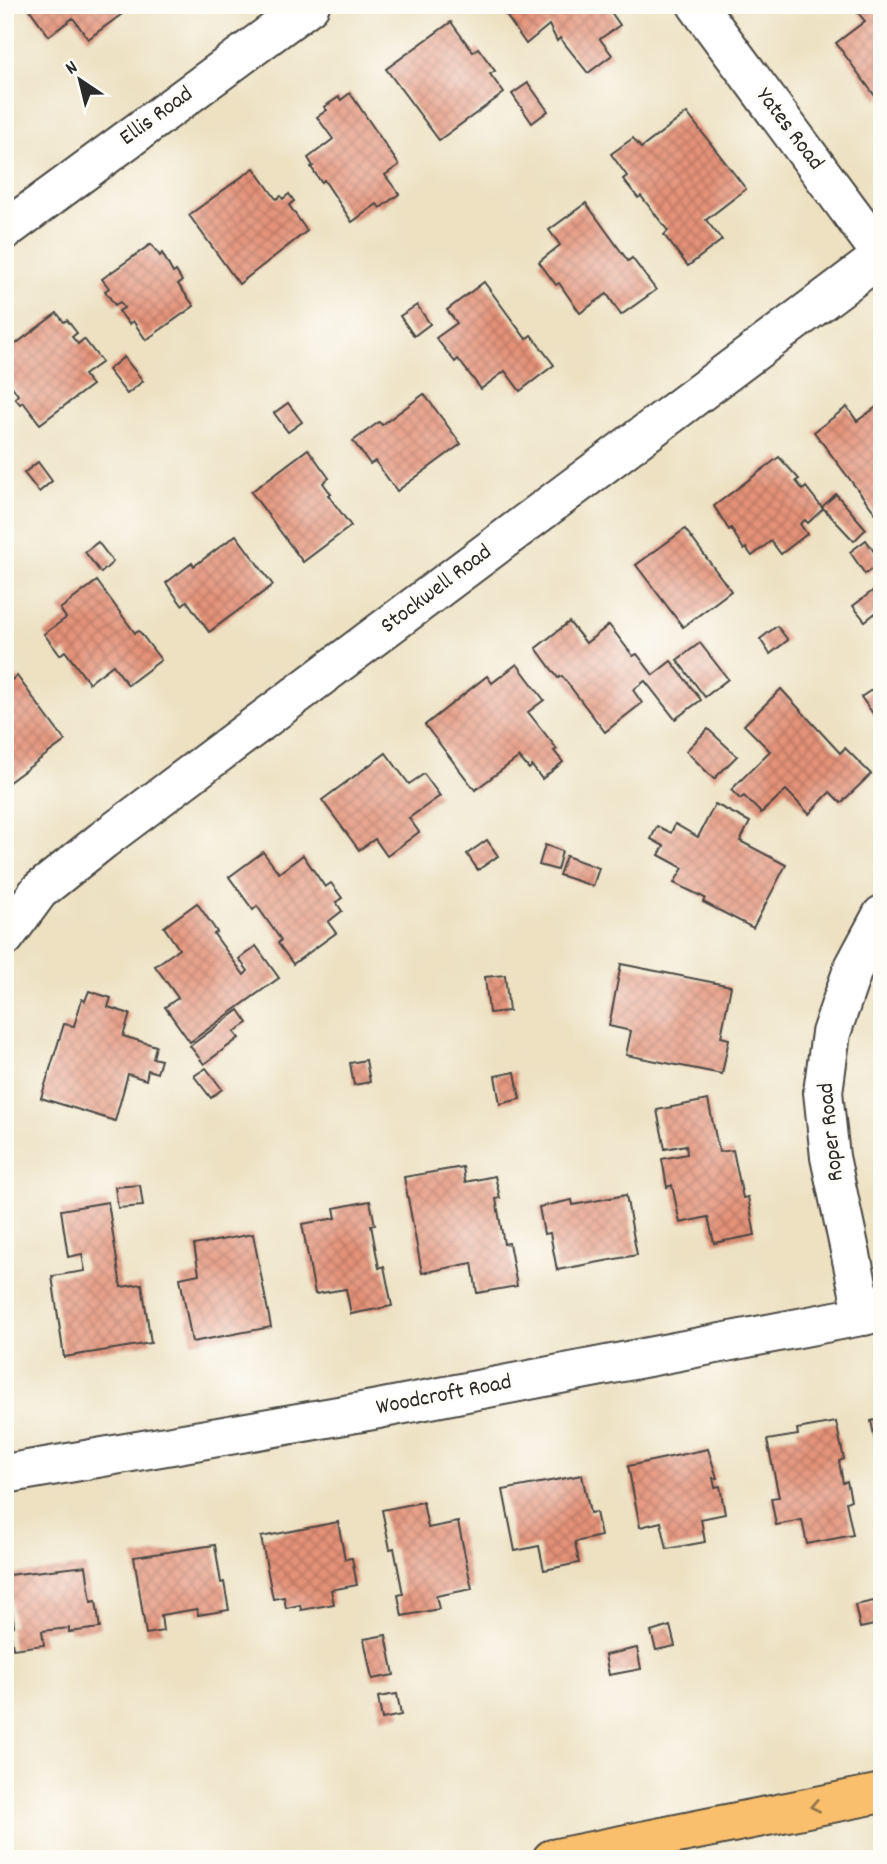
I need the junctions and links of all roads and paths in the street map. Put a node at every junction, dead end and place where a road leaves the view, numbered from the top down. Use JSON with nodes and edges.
{"nodes":[{"id":1,"x":310,"y":5,"type":"edge"},
{"id":2,"x":697,"y":5,"type":"edge"},
{"id":3,"x":5,"y":230,"type":"edge"},
{"id":4,"x":882,"y":255,"type":"edge"},
{"id":5,"x":882,"y":915,"type":"edge"},
{"id":6,"x":5,"y":937,"type":"edge"},
{"id":7,"x":873,"y":1314,"type":"edge"},
{"id":8,"x":5,"y":1474,"type":"edge"},
{"id":9,"x":882,"y":1793,"type":"edge"},
{"id":10,"x":552,"y":1859,"type":"edge"}],
"edges":[{"from":1,"to":3,"type":"street","name":"Ellis Road"},
{"from":2,"to":4,"type":"street","name":"Yates Road"},
{"from":4,"to":6,"type":"street","name":"Stockwell Road"},
{"from":5,"to":7,"type":"street","name":"Roper Road"},
{"from":7,"to":8,"type":"street","name":"Woodcroft Road"},
{"from":9,"to":10,"type":"highway","one_way":true}]}
